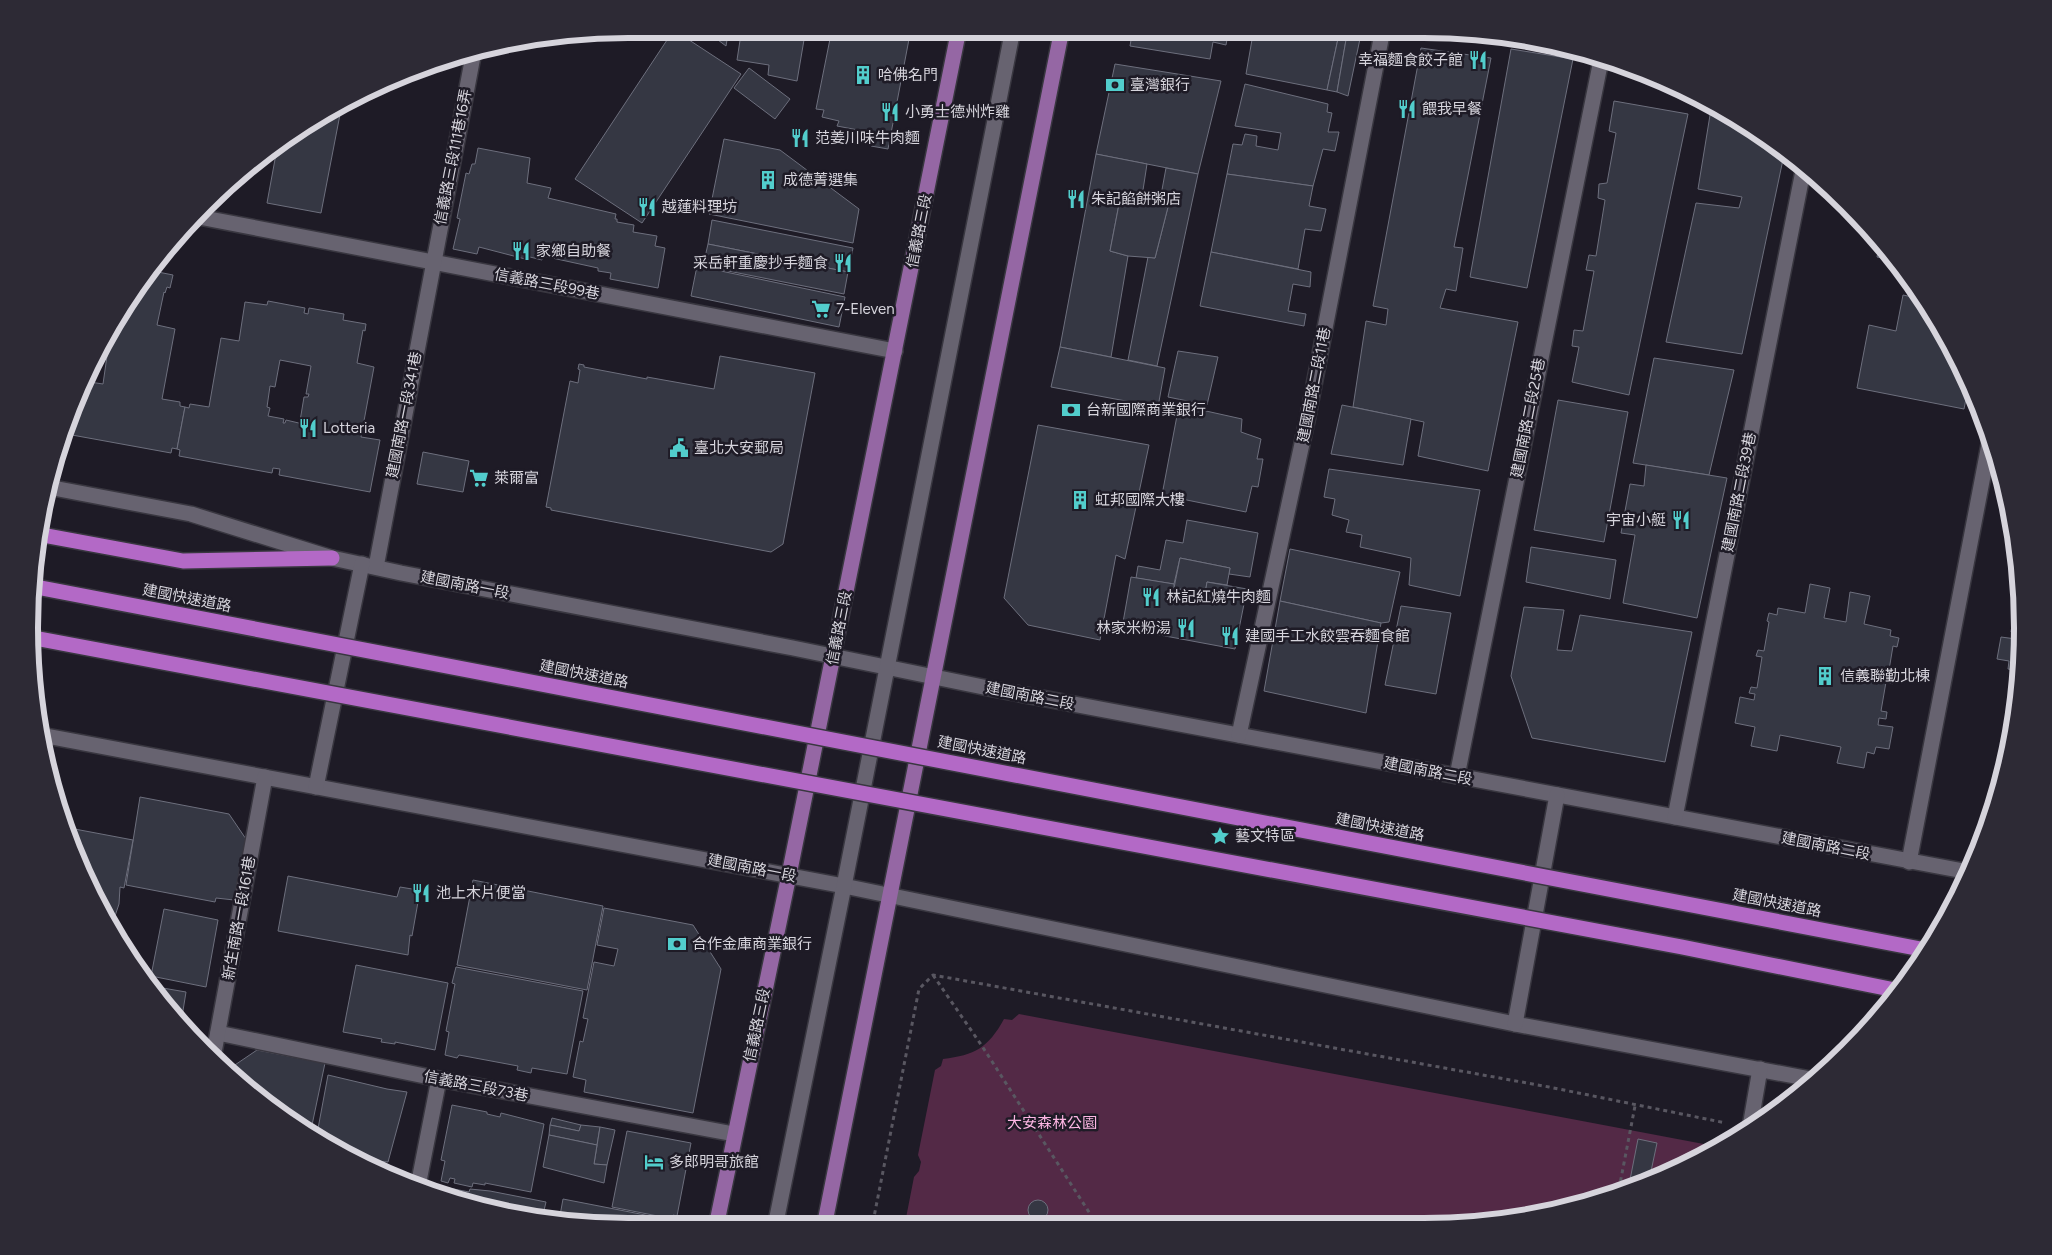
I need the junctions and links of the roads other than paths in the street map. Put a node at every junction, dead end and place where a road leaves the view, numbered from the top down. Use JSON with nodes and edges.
{"nodes":[{"id":1,"x":957,"y":38,"type":"edge"},
{"id":2,"x":1011,"y":38,"type":"edge"},
{"id":3,"x":1060,"y":38,"type":"edge"},
{"id":4,"x":1381,"y":38,"type":"edge"},
{"id":5,"x":473,"y":59,"type":"edge"},
{"id":6,"x":1600,"y":65,"type":"edge"},
{"id":7,"x":1802,"y":174,"type":"edge"},
{"id":8,"x":204,"y":217,"type":"edge"},
{"id":9,"x":433,"y":263,"type":"junction"},
{"id":10,"x":895,"y":351,"type":"junction"},
{"id":11,"x":1987,"y":453,"type":"edge"},
{"id":12,"x":55,"y":488,"type":"edge"},
{"id":13,"x":45,"y":536,"type":"edge"},
{"id":14,"x":332,"y":558,"type":"junction"},
{"id":15,"x":369,"y":566,"type":"junction"},
{"id":16,"x":39,"y":587,"type":"edge"},
{"id":17,"x":38,"y":639,"type":"edge"},
{"id":18,"x":834,"y":656,"type":"junction"},
{"id":19,"x":886,"y":667,"type":"junction"},
{"id":20,"x":933,"y":677,"type":"junction"},
{"id":21,"x":1239,"y":735,"type":"junction"},
{"id":22,"x":49,"y":740,"type":"edge"},
{"id":23,"x":1457,"y":776,"type":"junction"},
{"id":24,"x":265,"y":777,"type":"junction"},
{"id":25,"x":316,"y":787,"type":"junction"},
{"id":26,"x":1557,"y":795,"type":"junction"},
{"id":27,"x":1676,"y":817,"type":"junction"},
{"id":28,"x":1909,"y":862,"type":"junction"},
{"id":29,"x":1962,"y":871,"type":"edge"},
{"id":30,"x":789,"y":875,"type":"junction"},
{"id":31,"x":844,"y":886,"type":"junction"},
{"id":32,"x":889,"y":896,"type":"junction"},
{"id":33,"x":1919,"y":949,"type":"edge"},
{"id":34,"x":1892,"y":988,"type":"edge"},
{"id":35,"x":1515,"y":1024,"type":"junction"},
{"id":36,"x":218,"y":1032,"type":"junction"},
{"id":37,"x":215,"y":1049,"type":"edge"},
{"id":38,"x":1760,"y":1069,"type":"junction"},
{"id":39,"x":1806,"y":1078,"type":"edge"},
{"id":40,"x":439,"y":1079,"type":"junction"},
{"id":41,"x":1752,"y":1118,"type":"edge"},
{"id":42,"x":734,"y":1134,"type":"junction"},
{"id":43,"x":419,"y":1179,"type":"edge"},
{"id":44,"x":718,"y":1218,"type":"edge"},
{"id":45,"x":777,"y":1218,"type":"edge"},
{"id":46,"x":826,"y":1218,"type":"edge"}],
"edges":[{"from":1,"to":10,"type":"main road","name":"信義路三段"},
{"from":2,"to":19,"type":"street"},
{"from":3,"to":20,"type":"main road"},
{"from":4,"to":21,"type":"street","name":"建國南路二段11巷"},
{"from":5,"to":9,"type":"street","name":"信義路三段111巷16弄"},
{"from":6,"to":23,"type":"street","name":"建國南路二段25巷"},
{"from":7,"to":27,"type":"street","name":"建國南路二段39巷"},
{"from":8,"to":9,"type":"street","name":"信義路三段99巷"},
{"from":9,"to":10,"type":"street","name":"信義路三段99巷"},
{"from":9,"to":15,"type":"street","name":"建國南路一段341巷"},
{"from":10,"to":18,"type":"main road","name":"信義路三段"},
{"from":11,"to":28,"type":"street"},
{"from":12,"to":14,"type":"street","name":"建國南路一段"},
{"from":13,"to":14,"type":"highway"},
{"from":14,"to":15,"type":"street","name":"建國南路一段"},
{"from":15,"to":18,"type":"street","name":"建國南路一段"},
{"from":15,"to":25,"type":"street","name":"建國南路一段341巷"},
{"from":16,"to":33,"type":"highway","name":"建國快速道路","bridge":true},
{"from":17,"to":34,"type":"highway","bridge":true},
{"from":18,"to":19,"type":"street","name":"建國南路一段"},
{"from":18,"to":30,"type":"main road","name":"信義路三段"},
{"from":19,"to":20,"type":"street","name":"建國南路二段"},
{"from":19,"to":31,"type":"street"},
{"from":20,"to":21,"type":"street","name":"建國南路二段"},
{"from":20,"to":32,"type":"main road"},
{"from":21,"to":23,"type":"street","name":"建國南路二段"},
{"from":22,"to":24,"type":"street","name":"建國南路一段"},
{"from":23,"to":26,"type":"street","name":"建國南路二段"},
{"from":24,"to":25,"type":"street","name":"建國南路一段"},
{"from":24,"to":36,"type":"street","name":"新生南路一段161巷"},
{"from":25,"to":30,"type":"street","name":"建國南路一段"},
{"from":26,"to":27,"type":"street","name":"建國南路二段"},
{"from":26,"to":35,"type":"street"},
{"from":27,"to":28,"type":"street","name":"建國南路二段"},
{"from":28,"to":29,"type":"street","name":"建國南路二段"},
{"from":30,"to":31,"type":"street","name":"建國南路一段"},
{"from":30,"to":42,"type":"main road","name":"信義路三段"},
{"from":31,"to":32,"type":"street"},
{"from":31,"to":45,"type":"street"},
{"from":32,"to":35,"type":"street"},
{"from":32,"to":46,"type":"main road"},
{"from":35,"to":38,"type":"street"},
{"from":36,"to":37,"type":"street","name":"新生南路一段161巷"},
{"from":36,"to":40,"type":"street","name":"信義路三段73巷"},
{"from":38,"to":39,"type":"street"},
{"from":38,"to":41,"type":"street"},
{"from":40,"to":42,"type":"street","name":"信義路三段73巷"},
{"from":40,"to":43,"type":"street"},
{"from":42,"to":44,"type":"main road","name":"信義路三段"}]}
